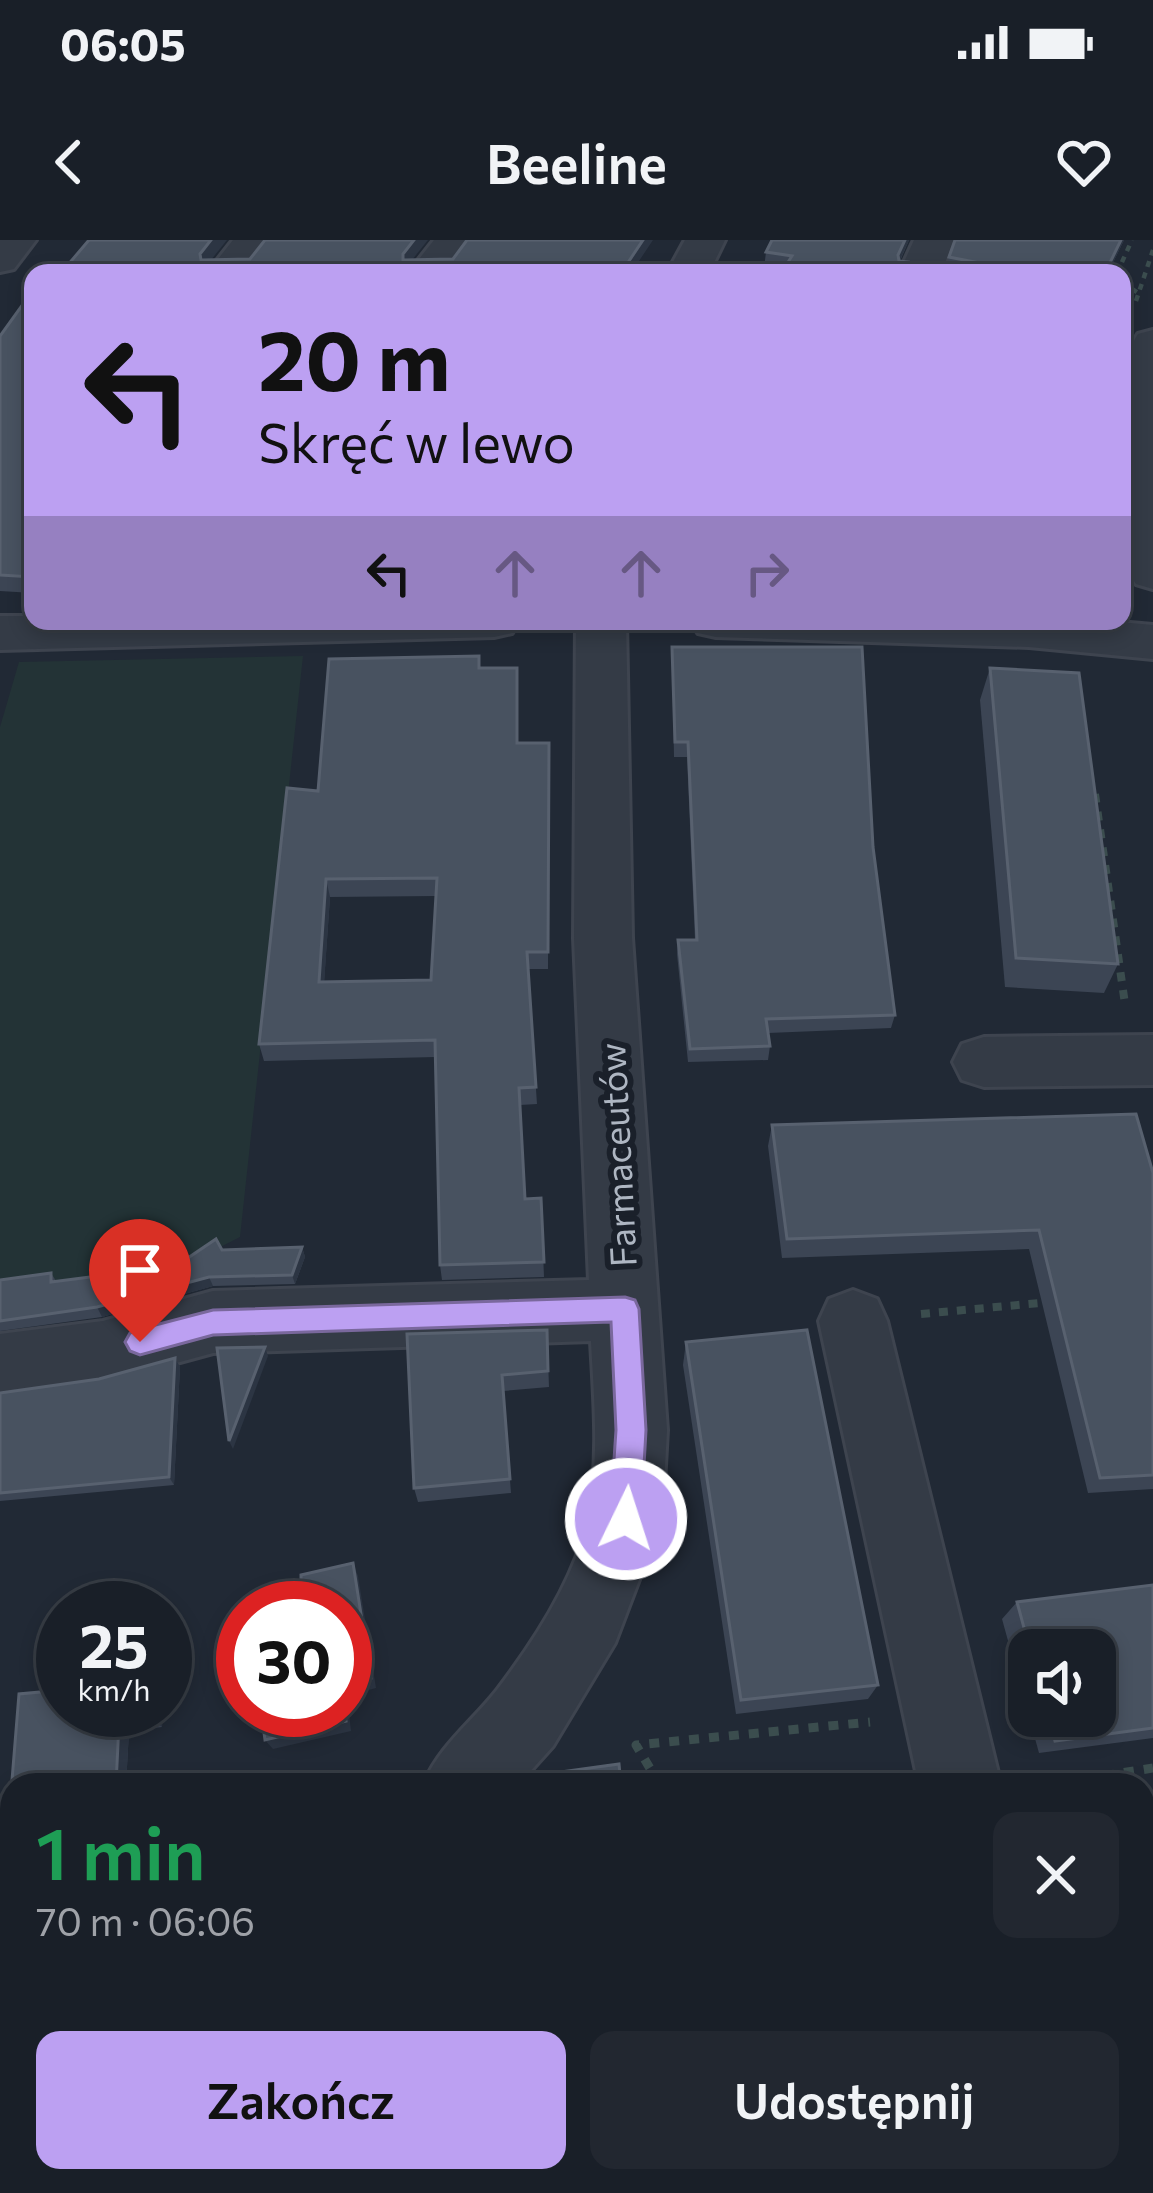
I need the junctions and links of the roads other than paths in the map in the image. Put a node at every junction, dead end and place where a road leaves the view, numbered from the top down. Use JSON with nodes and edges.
{"nodes":[{"id":1,"x":16,"y":240,"type":"edge"},
{"id":2,"x":254,"y":240,"type":"edge"},
{"id":3,"x":455,"y":240,"type":"edge"},
{"id":4,"x":0,"y":260,"type":"edge"},
{"id":5,"x":235,"y":264,"type":"edge"},
{"id":6,"x":436,"y":264,"type":"edge"},
{"id":7,"x":1153,"y":343,"type":"edge"},
{"id":8,"x":1153,"y":573,"type":"edge"},
{"id":9,"x":602,"y":630,"type":"edge"},
{"id":10,"x":1028,"y":630,"type":"edge"},
{"id":11,"x":1153,"y":642,"type":"edge"},
{"id":12,"x":1143,"y":1060,"type":"edge"},
{"id":13,"x":984,"y":1062,"type":"dead end"},
{"id":14,"x":625,"y":1309,"type":"junction"},
{"id":15,"x":853,"y":1321,"type":"dead end"},
{"id":16,"x":0,"y":1366,"type":"edge"},
{"id":17,"x":475,"y":1773,"type":"edge"},
{"id":18,"x":957,"y":1773,"type":"edge"}],
"edges":[{"from":1,"to":4,"type":"street"},
{"from":2,"to":5,"type":"street"},
{"from":3,"to":6,"type":"street"},
{"from":7,"to":8,"type":"street"},
{"from":9,"to":14,"type":"street","name":"Farmaceutów"},
{"from":10,"to":11,"type":"street"},
{"from":12,"to":13,"type":"street"},
{"from":14,"to":16,"type":"street"},
{"from":14,"to":17,"type":"street","name":"Farmaceutów"},
{"from":15,"to":18,"type":"street"}]}
